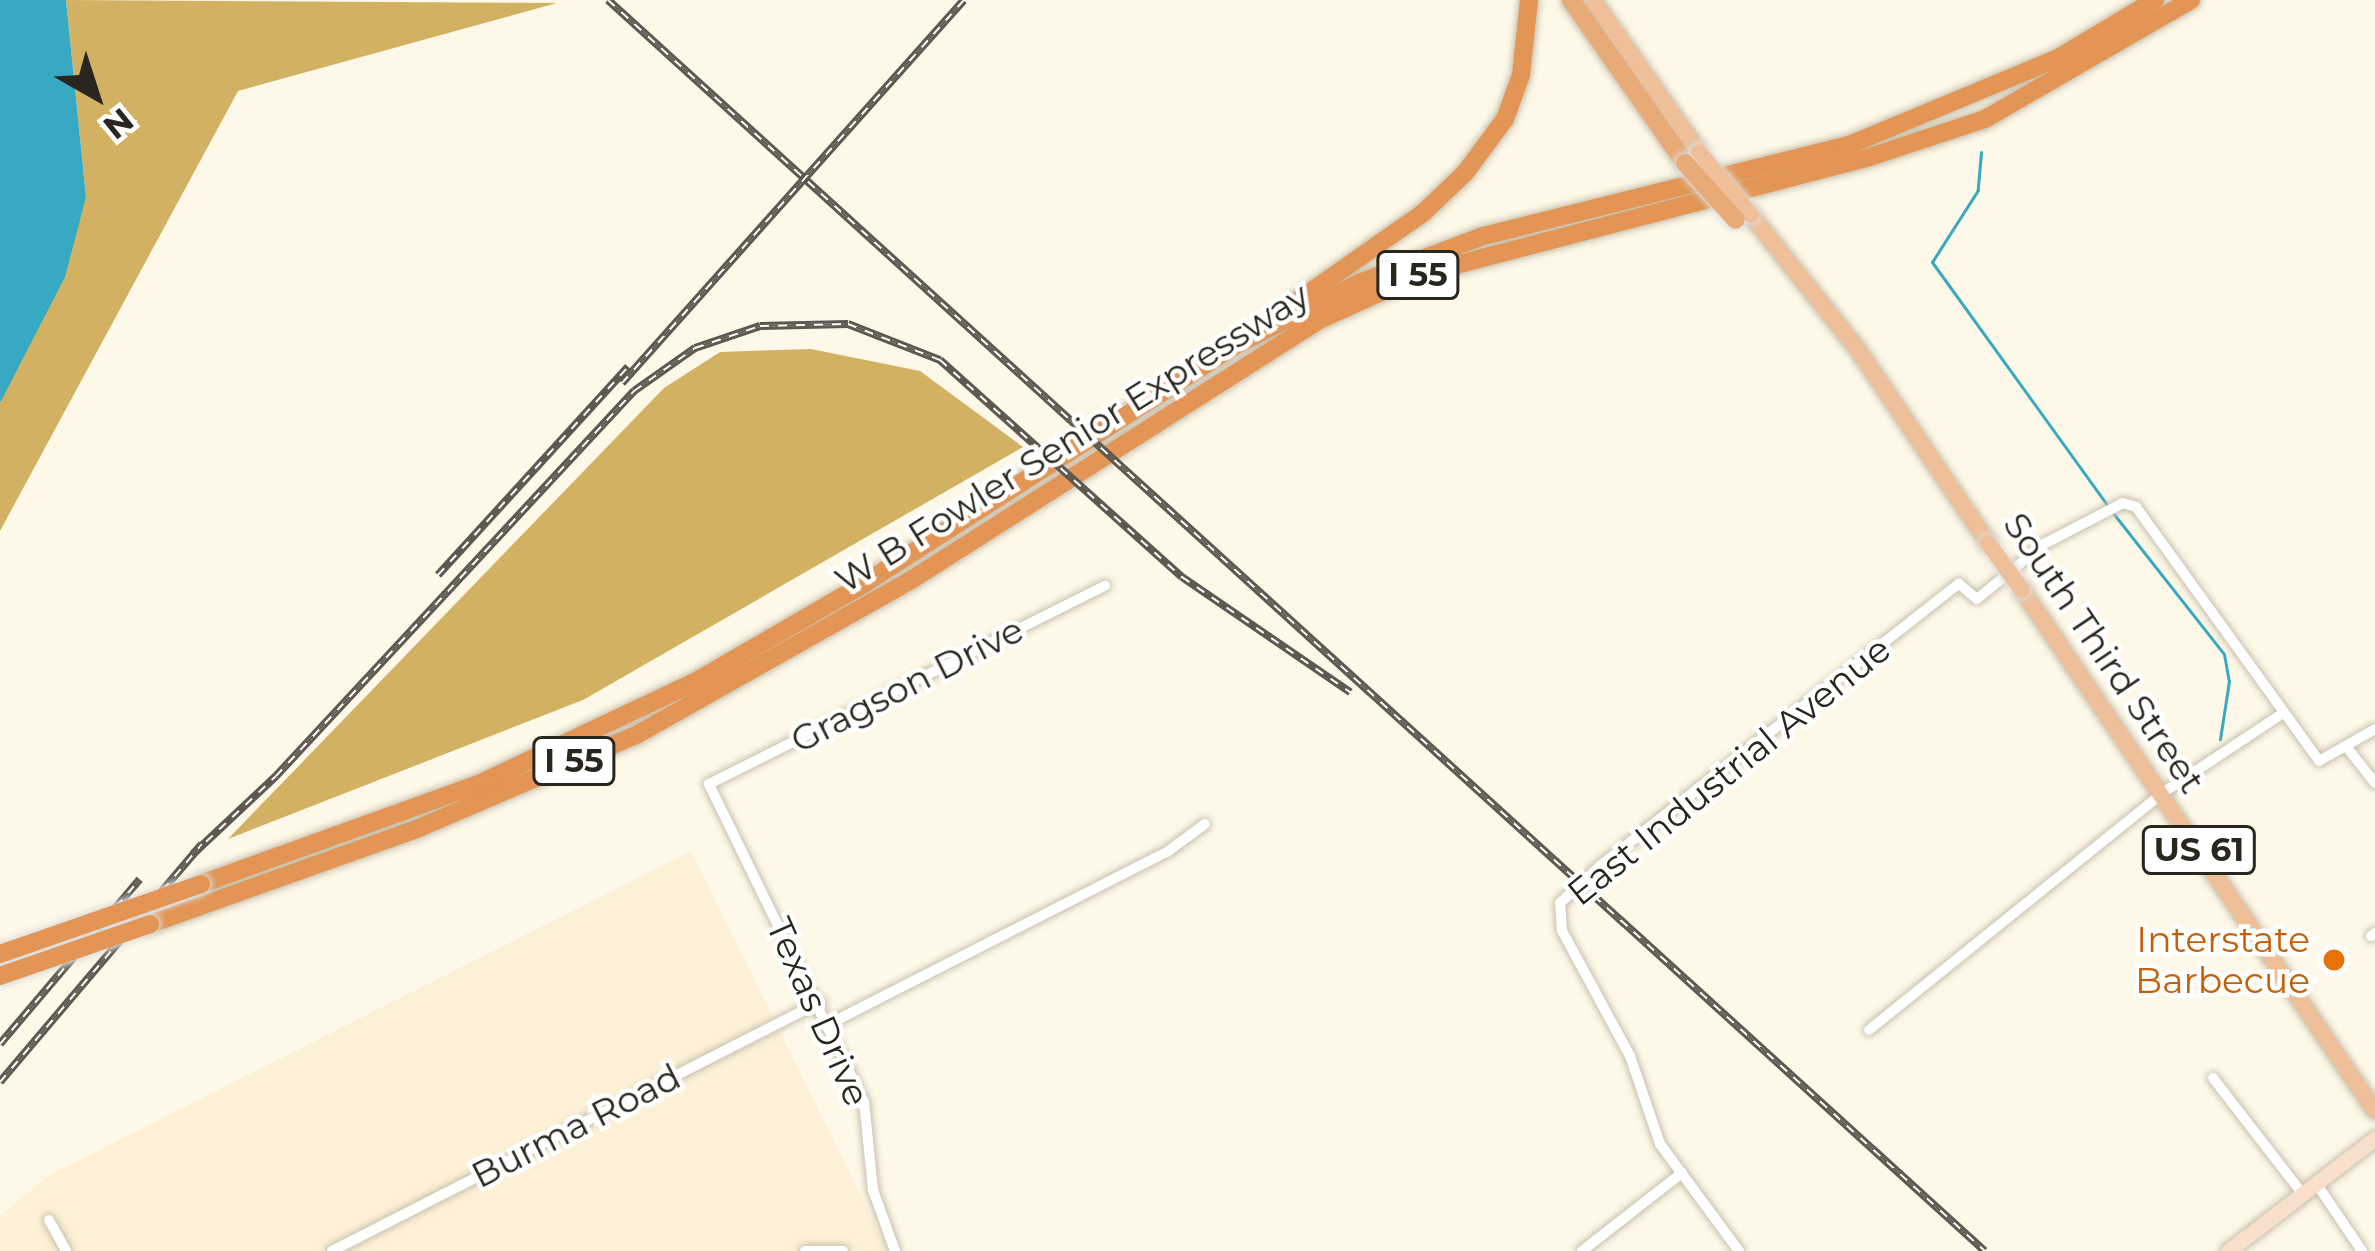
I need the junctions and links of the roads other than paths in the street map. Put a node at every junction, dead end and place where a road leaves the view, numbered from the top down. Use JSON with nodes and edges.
{"nodes":[{"id":1,"x":1529,"y":0,"type":"edge"},
{"id":2,"x":1571,"y":0,"type":"edge"},
{"id":3,"x":1593,"y":0,"type":"edge"},
{"id":4,"x":2155,"y":0,"type":"edge"},
{"id":5,"x":2191,"y":0,"type":"edge"},
{"id":6,"x":1692,"y":158,"type":"junction"},
{"id":7,"x":1743,"y":217,"type":"joint"},
{"id":8,"x":1234,"y":346,"type":"junction"},
{"id":9,"x":1105,"y":586,"type":"dead end"},
{"id":10,"x":2279,"y":716,"type":"junction"},
{"id":11,"x":2375,"y":730,"type":"edge"},
{"id":12,"x":2349,"y":750,"type":"junction"},
{"id":13,"x":2375,"y":783,"type":"edge"},
{"id":14,"x":709,"y":784,"type":"joint"},
{"id":15,"x":2161,"y":794,"type":"junction"},
{"id":16,"x":1205,"y":824,"type":"dead end"},
{"id":17,"x":0,"y":954,"type":"edge"},
{"id":18,"x":0,"y":976,"type":"edge"},
{"id":19,"x":820,"y":1002,"type":"junction"},
{"id":20,"x":830,"y":1024,"type":"junction"},
{"id":21,"x":1869,"y":1030,"type":"dead end"},
{"id":22,"x":2212,"y":1078,"type":"dead end"},
{"id":23,"x":2375,"y":1111,"type":"edge"},
{"id":24,"x":2375,"y":1138,"type":"edge"},
{"id":25,"x":1682,"y":1173,"type":"junction"},
{"id":26,"x":2308,"y":1188,"type":"junction"},
{"id":27,"x":50,"y":1220,"type":"dead end"},
{"id":28,"x":66,"y":1251,"type":"edge"},
{"id":29,"x":332,"y":1251,"type":"edge"},
{"id":30,"x":805,"y":1251,"type":"edge"},
{"id":31,"x":844,"y":1251,"type":"edge"},
{"id":32,"x":895,"y":1251,"type":"edge"},
{"id":33,"x":1582,"y":1251,"type":"edge"},
{"id":34,"x":1738,"y":1251,"type":"edge"},
{"id":35,"x":2228,"y":1251,"type":"edge"},
{"id":36,"x":2362,"y":1251,"type":"edge"}],
"edges":[{"from":1,"to":8,"type":"highway"},
{"from":2,"to":6,"type":"highway","name":"South Third Street","number":"US 61"},
{"from":3,"to":6,"type":"main road","name":"South Third Street","number":"US 61"},
{"from":4,"to":8,"type":"highway","name":"W B Fowler Senior Expressway","number":"I 55"},
{"from":5,"to":18,"type":"highway","name":"W B Fowler Senior Expressway","number":"I 55","bridge":true},
{"from":6,"to":7,"type":"highway","name":"South Third Street","number":"US 61","bridge":true},
{"from":7,"to":15,"type":"main road","name":"South Third Street","number":"US 61","bridge":true},
{"from":8,"to":17,"type":"highway","name":"W B Fowler Senior Expressway","number":"I 55","bridge":true},
{"from":9,"to":14,"type":"street","name":"Gragson Drive"},
{"from":10,"to":12,"type":"street"},
{"from":10,"to":15,"type":"street"},
{"from":10,"to":25,"type":"street","name":"East Industrial Avenue"},
{"from":11,"to":12,"type":"street"},
{"from":12,"to":13,"type":"street"},
{"from":14,"to":19,"type":"street","name":"Texas Drive"},
{"from":15,"to":21,"type":"street"},
{"from":15,"to":23,"type":"main road","name":"South Third Street","number":"US 61"},
{"from":16,"to":20,"type":"street"},
{"from":19,"to":20,"type":"street","name":"Texas Drive"},
{"from":19,"to":29,"type":"street","name":"Burma Road"},
{"from":20,"to":32,"type":"street","name":"Texas Drive"},
{"from":22,"to":26,"type":"street"},
{"from":24,"to":26,"type":"main road"},
{"from":25,"to":33,"type":"street"},
{"from":25,"to":34,"type":"street"},
{"from":26,"to":35,"type":"main road"},
{"from":26,"to":36,"type":"street"},
{"from":27,"to":28,"type":"street"},
{"from":30,"to":31,"type":"street"}]}
